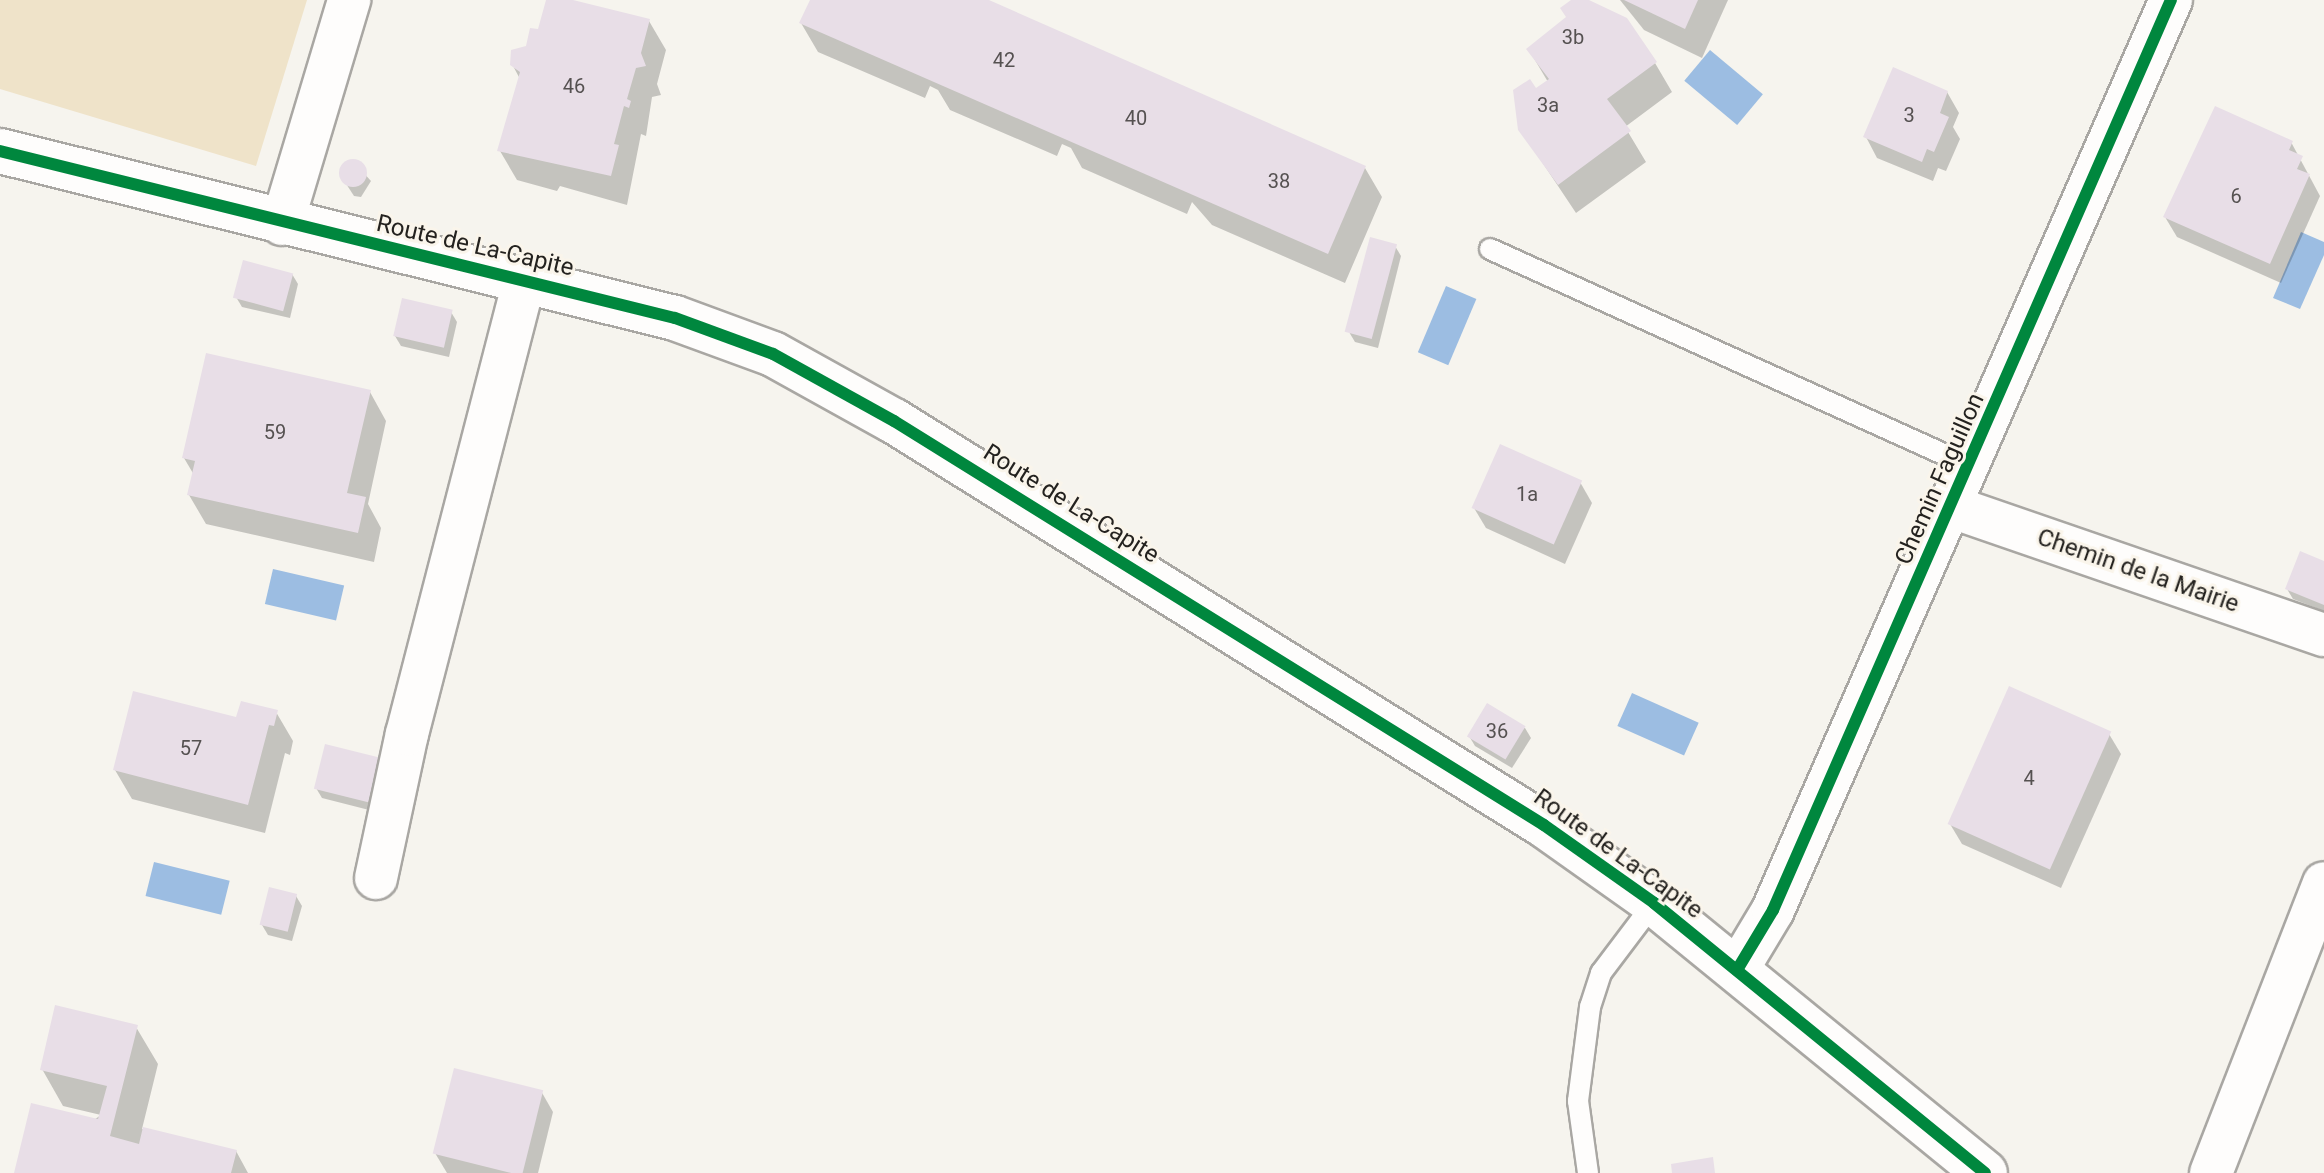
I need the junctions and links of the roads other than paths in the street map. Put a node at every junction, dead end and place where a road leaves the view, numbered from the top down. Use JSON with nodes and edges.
{"nodes":[{"id":1,"x":349,"y":0,"type":"edge"},
{"id":2,"x":2171,"y":0,"type":"edge"},
{"id":3,"x":0,"y":151,"type":"edge"},
{"id":4,"x":282,"y":224,"type":"junction"},
{"id":5,"x":1490,"y":249,"type":"dead end"},
{"id":6,"x":525,"y":279,"type":"junction"},
{"id":7,"x":1970,"y":466,"type":"junction"},
{"id":8,"x":1952,"y":507,"type":"junction"},
{"id":9,"x":2324,"y":635,"type":"edge"},
{"id":10,"x":376,"y":878,"type":"dead end"},
{"id":11,"x":2324,"y":883,"type":"edge"},
{"id":12,"x":1654,"y":903,"type":"junction"},
{"id":13,"x":2316,"y":929,"type":"edge"},
{"id":14,"x":1737,"y":970,"type":"junction"},
{"id":15,"x":1588,"y":1173,"type":"edge"},
{"id":16,"x":1985,"y":1173,"type":"edge"},
{"id":17,"x":2211,"y":1173,"type":"edge"}],
"edges":[{"from":1,"to":4,"type":"street"},
{"from":2,"to":7,"type":"street","name":"Chemin Faguillon"},
{"from":3,"to":4,"type":"street","name":"Route de La-Capite"},
{"from":4,"to":6,"type":"street","name":"Route de La-Capite"},
{"from":5,"to":7,"type":"lane"},
{"from":6,"to":10,"type":"street"},
{"from":6,"to":12,"type":"street","name":"Route de La-Capite"},
{"from":7,"to":8,"type":"street","name":"Chemin Faguillon"},
{"from":8,"to":9,"type":"street","name":"Chemin de la Mairie"},
{"from":8,"to":14,"type":"street","name":"Chemin Faguillon"},
{"from":11,"to":13,"type":"street"},
{"from":12,"to":14,"type":"street","name":"Route de La-Capite"},
{"from":12,"to":15,"type":"lane"},
{"from":13,"to":17,"type":"street"},
{"from":14,"to":16,"type":"street","name":"Route de La-Capite"}]}
